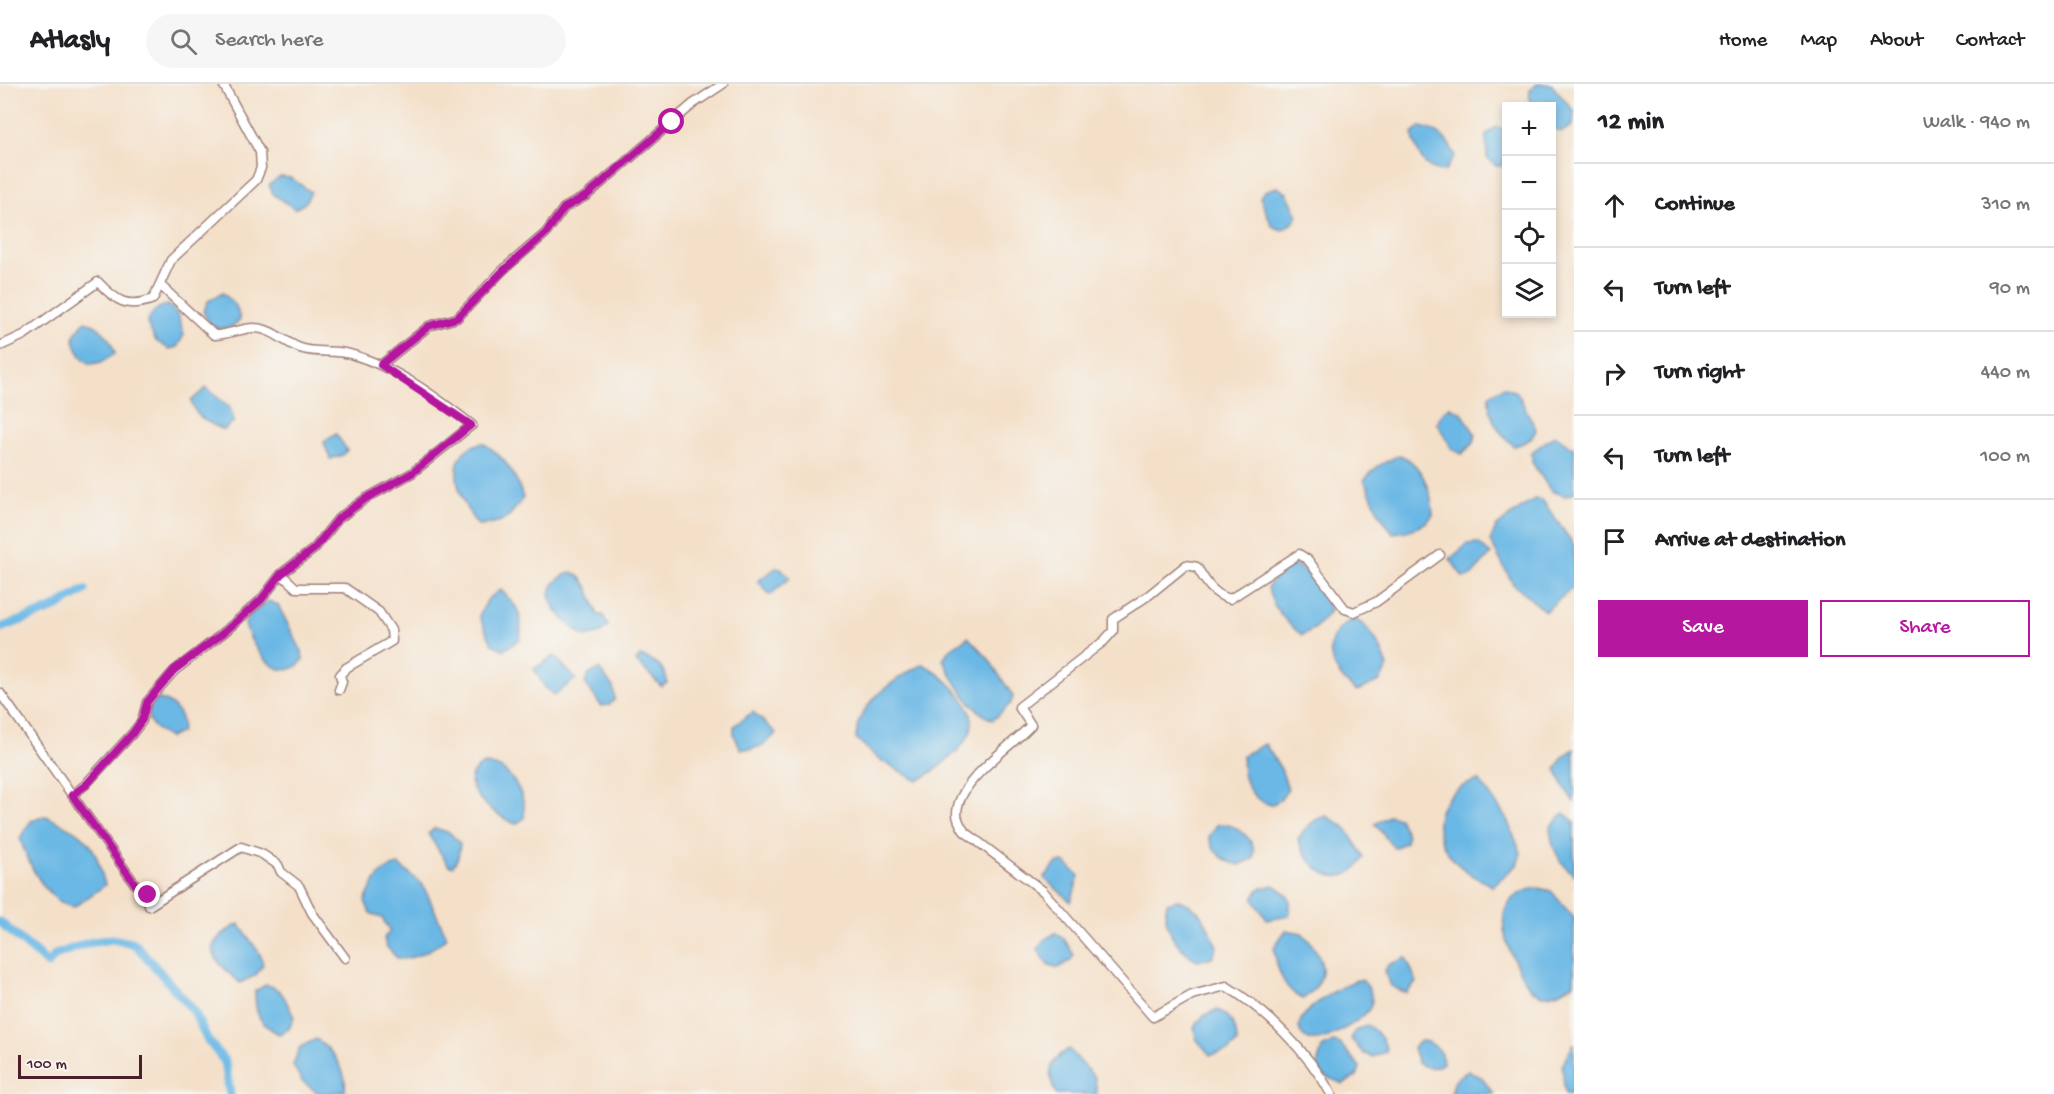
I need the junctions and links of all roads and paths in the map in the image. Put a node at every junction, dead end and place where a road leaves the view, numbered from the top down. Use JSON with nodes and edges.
{"nodes":[{"id":1,"x":223,"y":84,"type":"edge"},
{"id":2,"x":723,"y":84,"type":"edge"},
{"id":3,"x":160,"y":285,"type":"junction"},
{"id":4,"x":0,"y":346,"type":"edge"},
{"id":5,"x":381,"y":365,"type":"junction"},
{"id":6,"x":1440,"y":555,"type":"dead end"},
{"id":7,"x":281,"y":574,"type":"junction"},
{"id":8,"x":339,"y":690,"type":"dead end"},
{"id":9,"x":0,"y":693,"type":"edge"},
{"id":10,"x":72,"y":795,"type":"junction"},
{"id":11,"x":345,"y":958,"type":"dead end"},
{"id":12,"x":1330,"y":1094,"type":"edge"}],
"edges":[{"from":1,"to":3,"type":"street"},
{"from":2,"to":5,"type":"street"},
{"from":3,"to":4,"type":"street"},
{"from":3,"to":5,"type":"street"},
{"from":5,"to":7,"type":"street"},
{"from":6,"to":12,"type":"street"},
{"from":7,"to":8,"type":"street"},
{"from":7,"to":10,"type":"street"},
{"from":9,"to":10,"type":"street"},
{"from":10,"to":11,"type":"street"}]}
